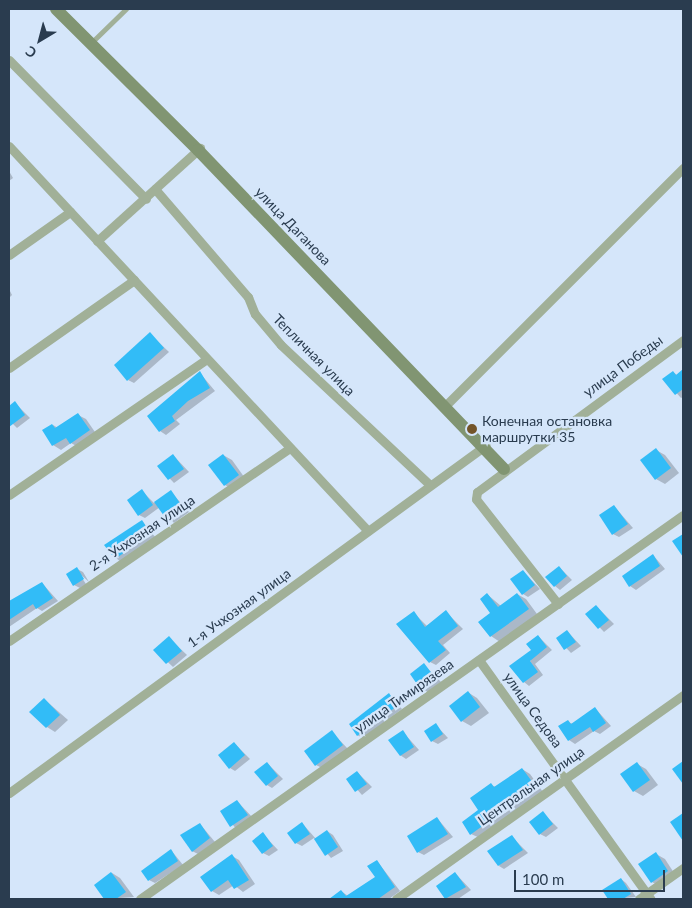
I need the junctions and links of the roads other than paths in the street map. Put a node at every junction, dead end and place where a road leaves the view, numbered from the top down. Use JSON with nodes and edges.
{"nodes":[{"id":1,"x":56,"y":9,"type":"edge"},
{"id":2,"x":60,"y":9,"type":"edge"},
{"id":3,"x":126,"y":9,"type":"edge"},
{"id":4,"x":93,"y":41,"type":"junction"},
{"id":5,"x":9,"y":60,"type":"edge"},
{"id":6,"x":9,"y":146,"type":"edge"},
{"id":7,"x":199,"y":149,"type":"junction"},
{"id":8,"x":683,"y":168,"type":"edge"},
{"id":9,"x":155,"y":190,"type":"junction"},
{"id":10,"x":146,"y":199,"type":"junction"},
{"id":11,"x":70,"y":212,"type":"junction"},
{"id":12,"x":97,"y":241,"type":"junction"},
{"id":13,"x":9,"y":255,"type":"edge"},
{"id":14,"x":134,"y":280,"type":"junction"},
{"id":15,"x":683,"y":340,"type":"edge"},
{"id":16,"x":207,"y":359,"type":"junction"},
{"id":17,"x":9,"y":368,"type":"edge"},
{"id":18,"x":447,"y":404,"type":"junction"},
{"id":19,"x":485,"y":445,"type":"junction"},
{"id":20,"x":290,"y":448,"type":"junction"},
{"id":21,"x":506,"y":468,"type":"junction"},
{"id":22,"x":429,"y":484,"type":"junction"},
{"id":23,"x":9,"y":495,"type":"edge"},
{"id":24,"x":683,"y":515,"type":"edge"},
{"id":25,"x":368,"y":531,"type":"junction"},
{"id":26,"x":558,"y":604,"type":"junction"},
{"id":27,"x":9,"y":641,"type":"edge"},
{"id":28,"x":479,"y":660,"type":"junction"},
{"id":29,"x":683,"y":695,"type":"edge"},
{"id":30,"x":565,"y":778,"type":"junction"},
{"id":31,"x":9,"y":793,"type":"edge"},
{"id":32,"x":683,"y":868,"type":"edge"},
{"id":33,"x":150,"y":896,"type":"edge"},
{"id":34,"x":646,"y":897,"type":"edge"},
{"id":35,"x":140,"y":899,"type":"edge"},
{"id":36,"x":396,"y":899,"type":"edge"}],
"edges":[{"from":1,"to":7,"type":"main road","name":"улица Даганова"},
{"from":2,"to":4,"type":"main road","name":"улица Даганова"},
{"from":3,"to":4,"type":"lane"},
{"from":4,"to":7,"type":"main road","name":"улица Даганова"},
{"from":5,"to":10,"type":"street"},
{"from":6,"to":11,"type":"street"},
{"from":7,"to":9,"type":"street"},
{"from":7,"to":18,"type":"main road","name":"улица Даганова"},
{"from":8,"to":18,"type":"street"},
{"from":9,"to":10,"type":"street"},
{"from":9,"to":22,"type":"street","name":"Тепличная улица"},
{"from":10,"to":12,"type":"street"},
{"from":11,"to":12,"type":"street"},
{"from":11,"to":13,"type":"street"},
{"from":12,"to":14,"type":"street"},
{"from":14,"to":16,"type":"street"},
{"from":14,"to":17,"type":"street"},
{"from":15,"to":21,"type":"street","name":"улица Победы"},
{"from":16,"to":20,"type":"street"},
{"from":16,"to":23,"type":"street"},
{"from":18,"to":19,"type":"main road","name":"улица Даганова"},
{"from":19,"to":21,"type":"main road","name":"улица Даганова"},
{"from":19,"to":22,"type":"street","name":"1-я Учхозная улица"},
{"from":20,"to":25,"type":"street"},
{"from":20,"to":27,"type":"street","name":"2-я Учхозная улица"},
{"from":21,"to":26,"type":"street","name":"улица Победы"},
{"from":22,"to":25,"type":"street","name":"1-я Учхозная улица"},
{"from":24,"to":26,"type":"street","name":"улица Тимирязева"},
{"from":25,"to":31,"type":"street","name":"1-я Учхозная улица"},
{"from":26,"to":28,"type":"street","name":"улица Тимирязева"},
{"from":28,"to":30,"type":"street","name":"улица Седова"},
{"from":28,"to":33,"type":"street","name":"улица Тимирязева"},
{"from":29,"to":30,"type":"street","name":"Центральная улица"},
{"from":30,"to":34,"type":"street","name":"улица Седова"},
{"from":30,"to":36,"type":"street","name":"Центральная улица"},
{"from":32,"to":34,"type":"street"},
{"from":33,"to":35,"type":"street","name":"улица Тимирязева"}]}
